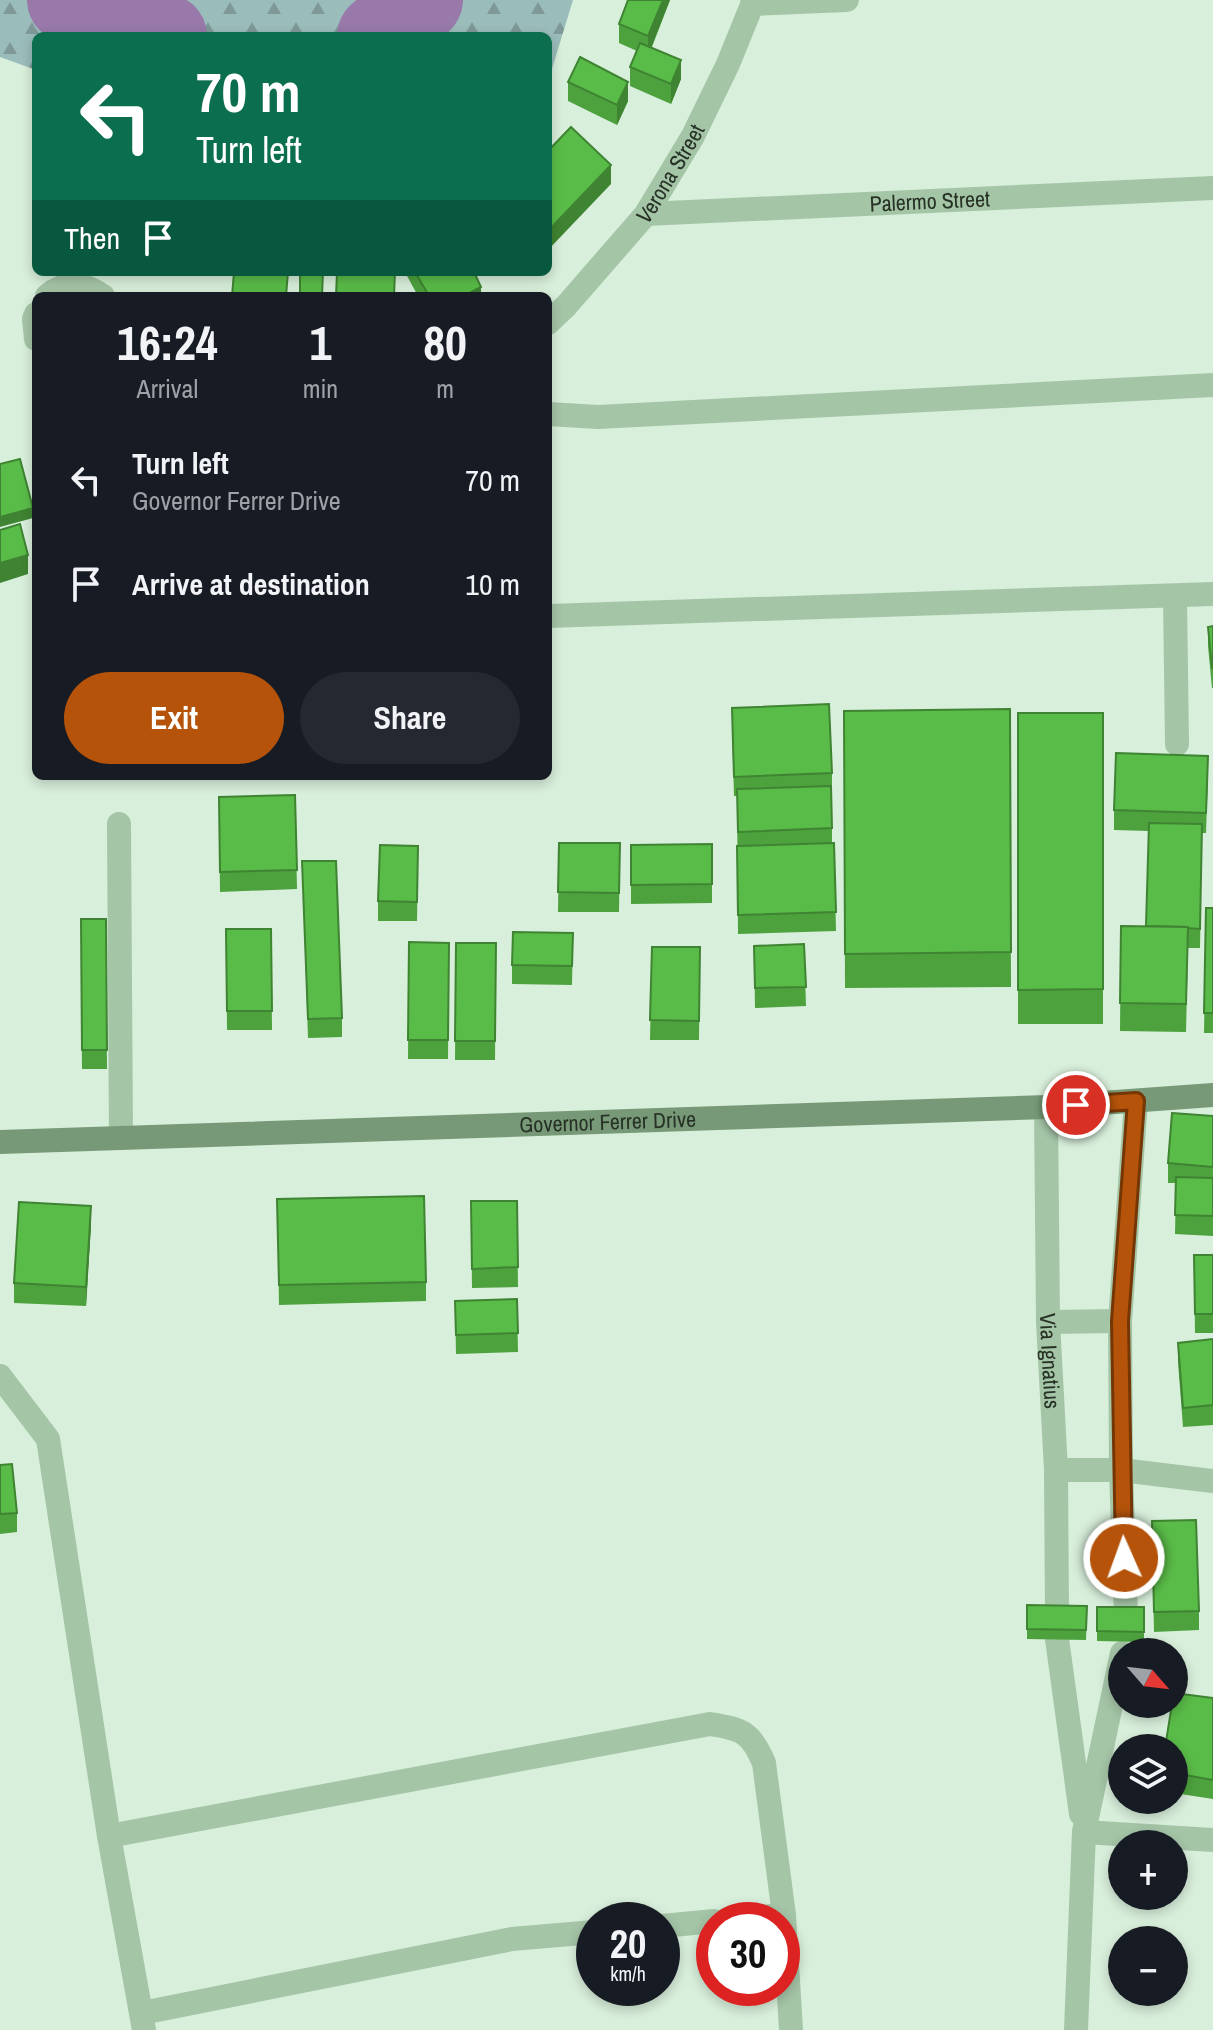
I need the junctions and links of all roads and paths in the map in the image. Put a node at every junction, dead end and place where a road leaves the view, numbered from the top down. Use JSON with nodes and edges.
{"nodes":[{"id":1,"x":847,"y":0,"type":"edge"},
{"id":2,"x":753,"y":2,"type":"edge"},
{"id":3,"x":1213,"y":188,"type":"edge"},
{"id":4,"x":646,"y":214,"type":"junction"},
{"id":5,"x":52,"y":292,"type":"edge"},
{"id":6,"x":98,"y":292,"type":"edge"},
{"id":7,"x":552,"y":319,"type":"edge"},
{"id":8,"x":1213,"y":385,"type":"edge"},
{"id":9,"x":552,"y":414,"type":"edge"},
{"id":10,"x":1213,"y":594,"type":"edge"},
{"id":11,"x":1175,"y":597,"type":"junction"},
{"id":12,"x":552,"y":616,"type":"edge"},
{"id":13,"x":1177,"y":744,"type":"dead end"},
{"id":14,"x":119,"y":824,"type":"dead end"},
{"id":15,"x":1213,"y":1095,"type":"edge"},
{"id":16,"x":1136,"y":1101,"type":"junction"},
{"id":17,"x":1046,"y":1107,"type":"junction"},
{"id":18,"x":121,"y":1138,"type":"junction"},
{"id":19,"x":0,"y":1142,"type":"edge"},
{"id":20,"x":1120,"y":1321,"type":"junction"},
{"id":21,"x":1048,"y":1322,"type":"junction"},
{"id":22,"x":0,"y":1376,"type":"edge"},
{"id":23,"x":1056,"y":1470,"type":"junction"},
{"id":24,"x":1121,"y":1470,"type":"junction"},
{"id":25,"x":1213,"y":1481,"type":"edge"},
{"id":26,"x":1124,"y":1638,"type":"edge"},
{"id":27,"x":1108,"y":1717,"type":"edge"},
{"id":28,"x":1084,"y":1832,"type":"junction"},
{"id":29,"x":109,"y":1836,"type":"junction"},
{"id":30,"x":1213,"y":1840,"type":"edge"},
{"id":31,"x":782,"y":1902,"type":"edge"},
{"id":32,"x":576,"y":1934,"type":"edge"},
{"id":33,"x":790,"y":2006,"type":"edge"},
{"id":34,"x":143,"y":2022,"type":"edge"},
{"id":35,"x":791,"y":2030,"type":"edge"},
{"id":36,"x":1076,"y":2030,"type":"edge"}],
"edges":[{"from":1,"to":2,"type":"street"},
{"from":2,"to":4,"type":"street","name":"Verona Street"},
{"from":3,"to":4,"type":"street","name":"Palermo Street"},
{"from":4,"to":7,"type":"street","name":"Verona Street"},
{"from":5,"to":6,"type":"street"},
{"from":8,"to":9,"type":"street"},
{"from":10,"to":11,"type":"street"},
{"from":11,"to":12,"type":"street"},
{"from":11,"to":13,"type":"street"},
{"from":14,"to":18,"type":"street"},
{"from":15,"to":16,"type":"main road","name":"Governor Ferrer Drive"},
{"from":16,"to":17,"type":"main road","name":"Governor Ferrer Drive"},
{"from":16,"to":20,"type":"street","name":"Via Ignatius"},
{"from":17,"to":18,"type":"main road","name":"Governor Ferrer Drive"},
{"from":17,"to":21,"type":"street","name":"Via Ignatius"},
{"from":18,"to":19,"type":"main road","name":"Governor Ferrer Drive"},
{"from":20,"to":21,"type":"street"},
{"from":20,"to":24,"type":"street","name":"Via Ignatius"},
{"from":21,"to":23,"type":"street","name":"Via Ignatius"},
{"from":22,"to":29,"type":"street"},
{"from":23,"to":24,"type":"street"},
{"from":23,"to":28,"type":"street","name":"Via Ignatius"},
{"from":24,"to":25,"type":"street"},
{"from":24,"to":26,"type":"street","name":"Via Ignatius"},
{"from":27,"to":28,"type":"street","name":"Via Ignatius"},
{"from":28,"to":30,"type":"street"},
{"from":28,"to":36,"type":"street","name":"Via Ignatius"},
{"from":29,"to":31,"type":"street"},
{"from":29,"to":34,"type":"street"},
{"from":32,"to":34,"type":"street"},
{"from":33,"to":35,"type":"street"}]}
